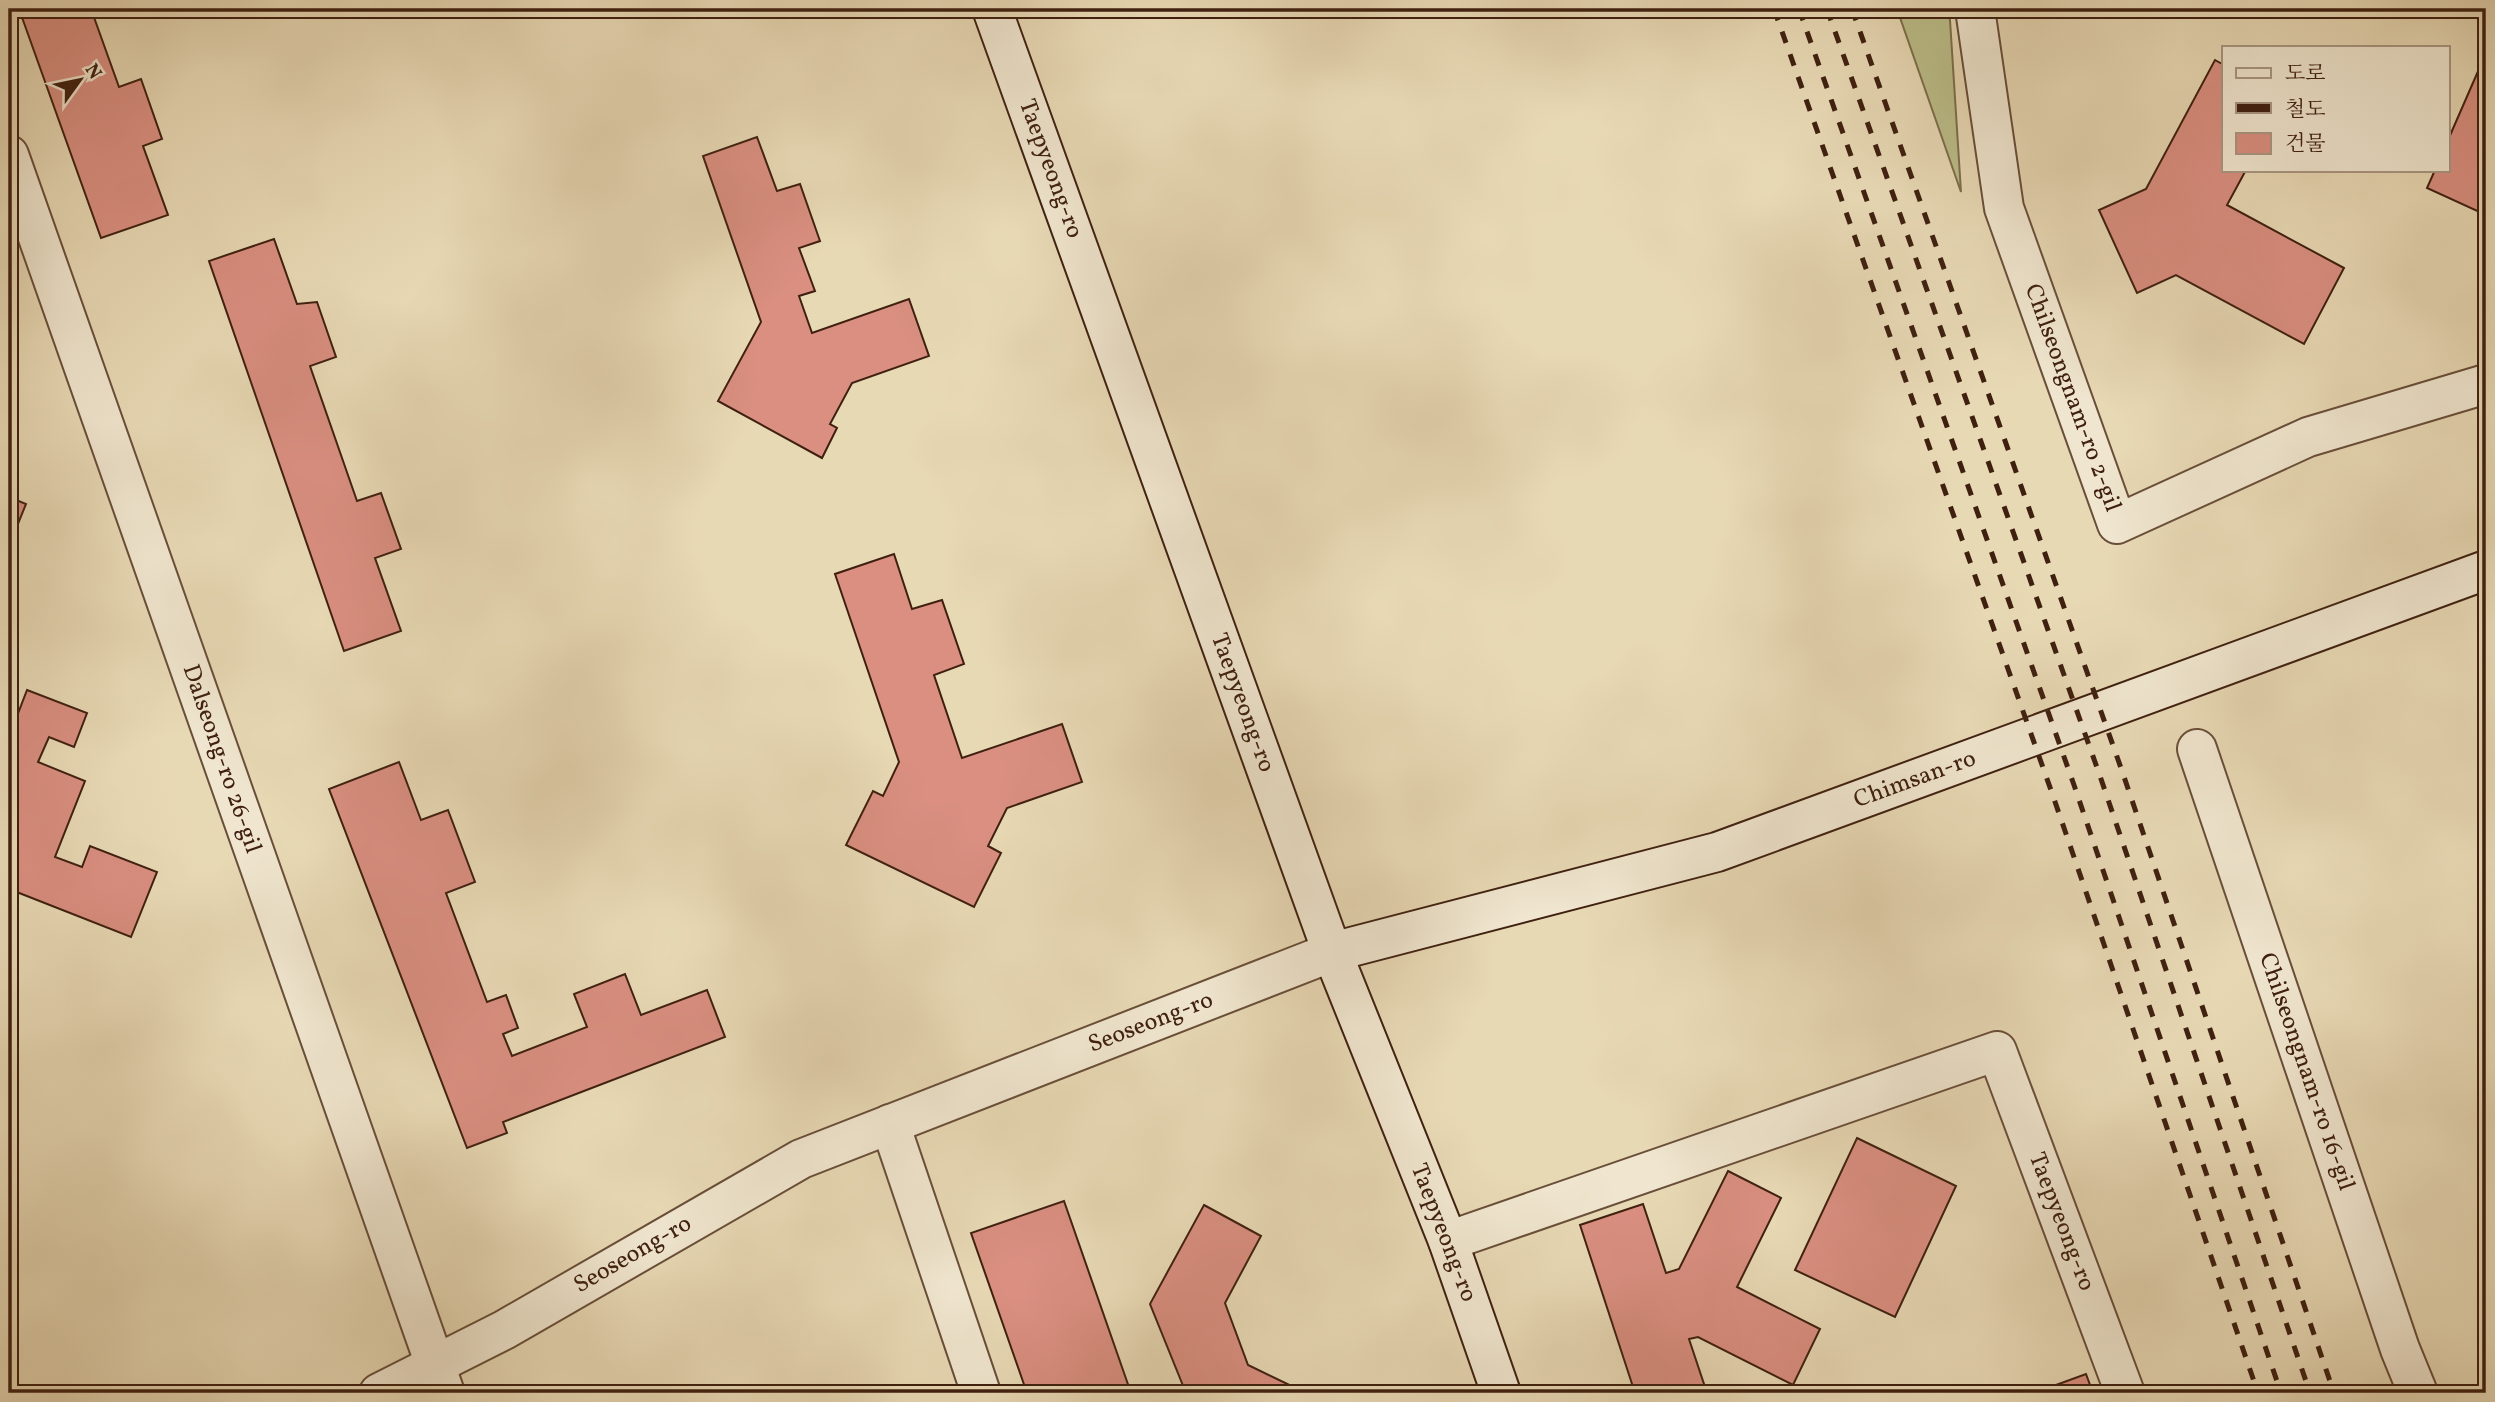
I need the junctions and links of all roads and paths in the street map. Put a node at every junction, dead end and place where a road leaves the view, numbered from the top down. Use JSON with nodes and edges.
{"nodes":[{"id":1,"x":992,"y":9,"type":"edge"},
{"id":2,"x":1975,"y":9,"type":"edge"},
{"id":3,"x":9,"y":155,"type":"edge"},
{"id":4,"x":2486,"y":384,"type":"edge"},
{"id":5,"x":2486,"y":570,"type":"edge"},
{"id":6,"x":2197,"y":749,"type":"dead end"},
{"id":7,"x":1332,"y":953,"type":"junction"},
{"id":8,"x":890,"y":1124,"type":"junction"},
{"id":9,"x":1448,"y":1241,"type":"junction"},
{"id":10,"x":440,"y":1378,"type":"edge"},
{"id":11,"x":379,"y":1393,"type":"edge"},
{"id":12,"x":981,"y":1393,"type":"edge"},
{"id":13,"x":1502,"y":1393,"type":"edge"},
{"id":14,"x":2125,"y":1393,"type":"edge"},
{"id":15,"x":2418,"y":1393,"type":"edge"}],
"edges":[{"from":1,"to":7,"type":"street","name":"Taepyeong-ro"},
{"from":2,"to":4,"type":"street","name":"Chilseongnam-ro 2-gil"},
{"from":3,"to":10,"type":"street","name":"Dalseong-ro 26-gil"},
{"from":5,"to":7,"type":"street","name":"Chimsan-ro"},
{"from":6,"to":15,"type":"street","name":"Chilseongnam-ro 16-gil"},
{"from":7,"to":8,"type":"street","name":"Seoseong-ro"},
{"from":7,"to":9,"type":"street","name":"Taepyeong-ro"},
{"from":8,"to":10,"type":"street","name":"Seoseong-ro"},
{"from":8,"to":12,"type":"street"},
{"from":9,"to":13,"type":"street","name":"Taepyeong-ro"},
{"from":9,"to":14,"type":"street","name":"Taepyeong-ro"},
{"from":10,"to":11,"type":"street","name":"Seoseong-ro"}]}
